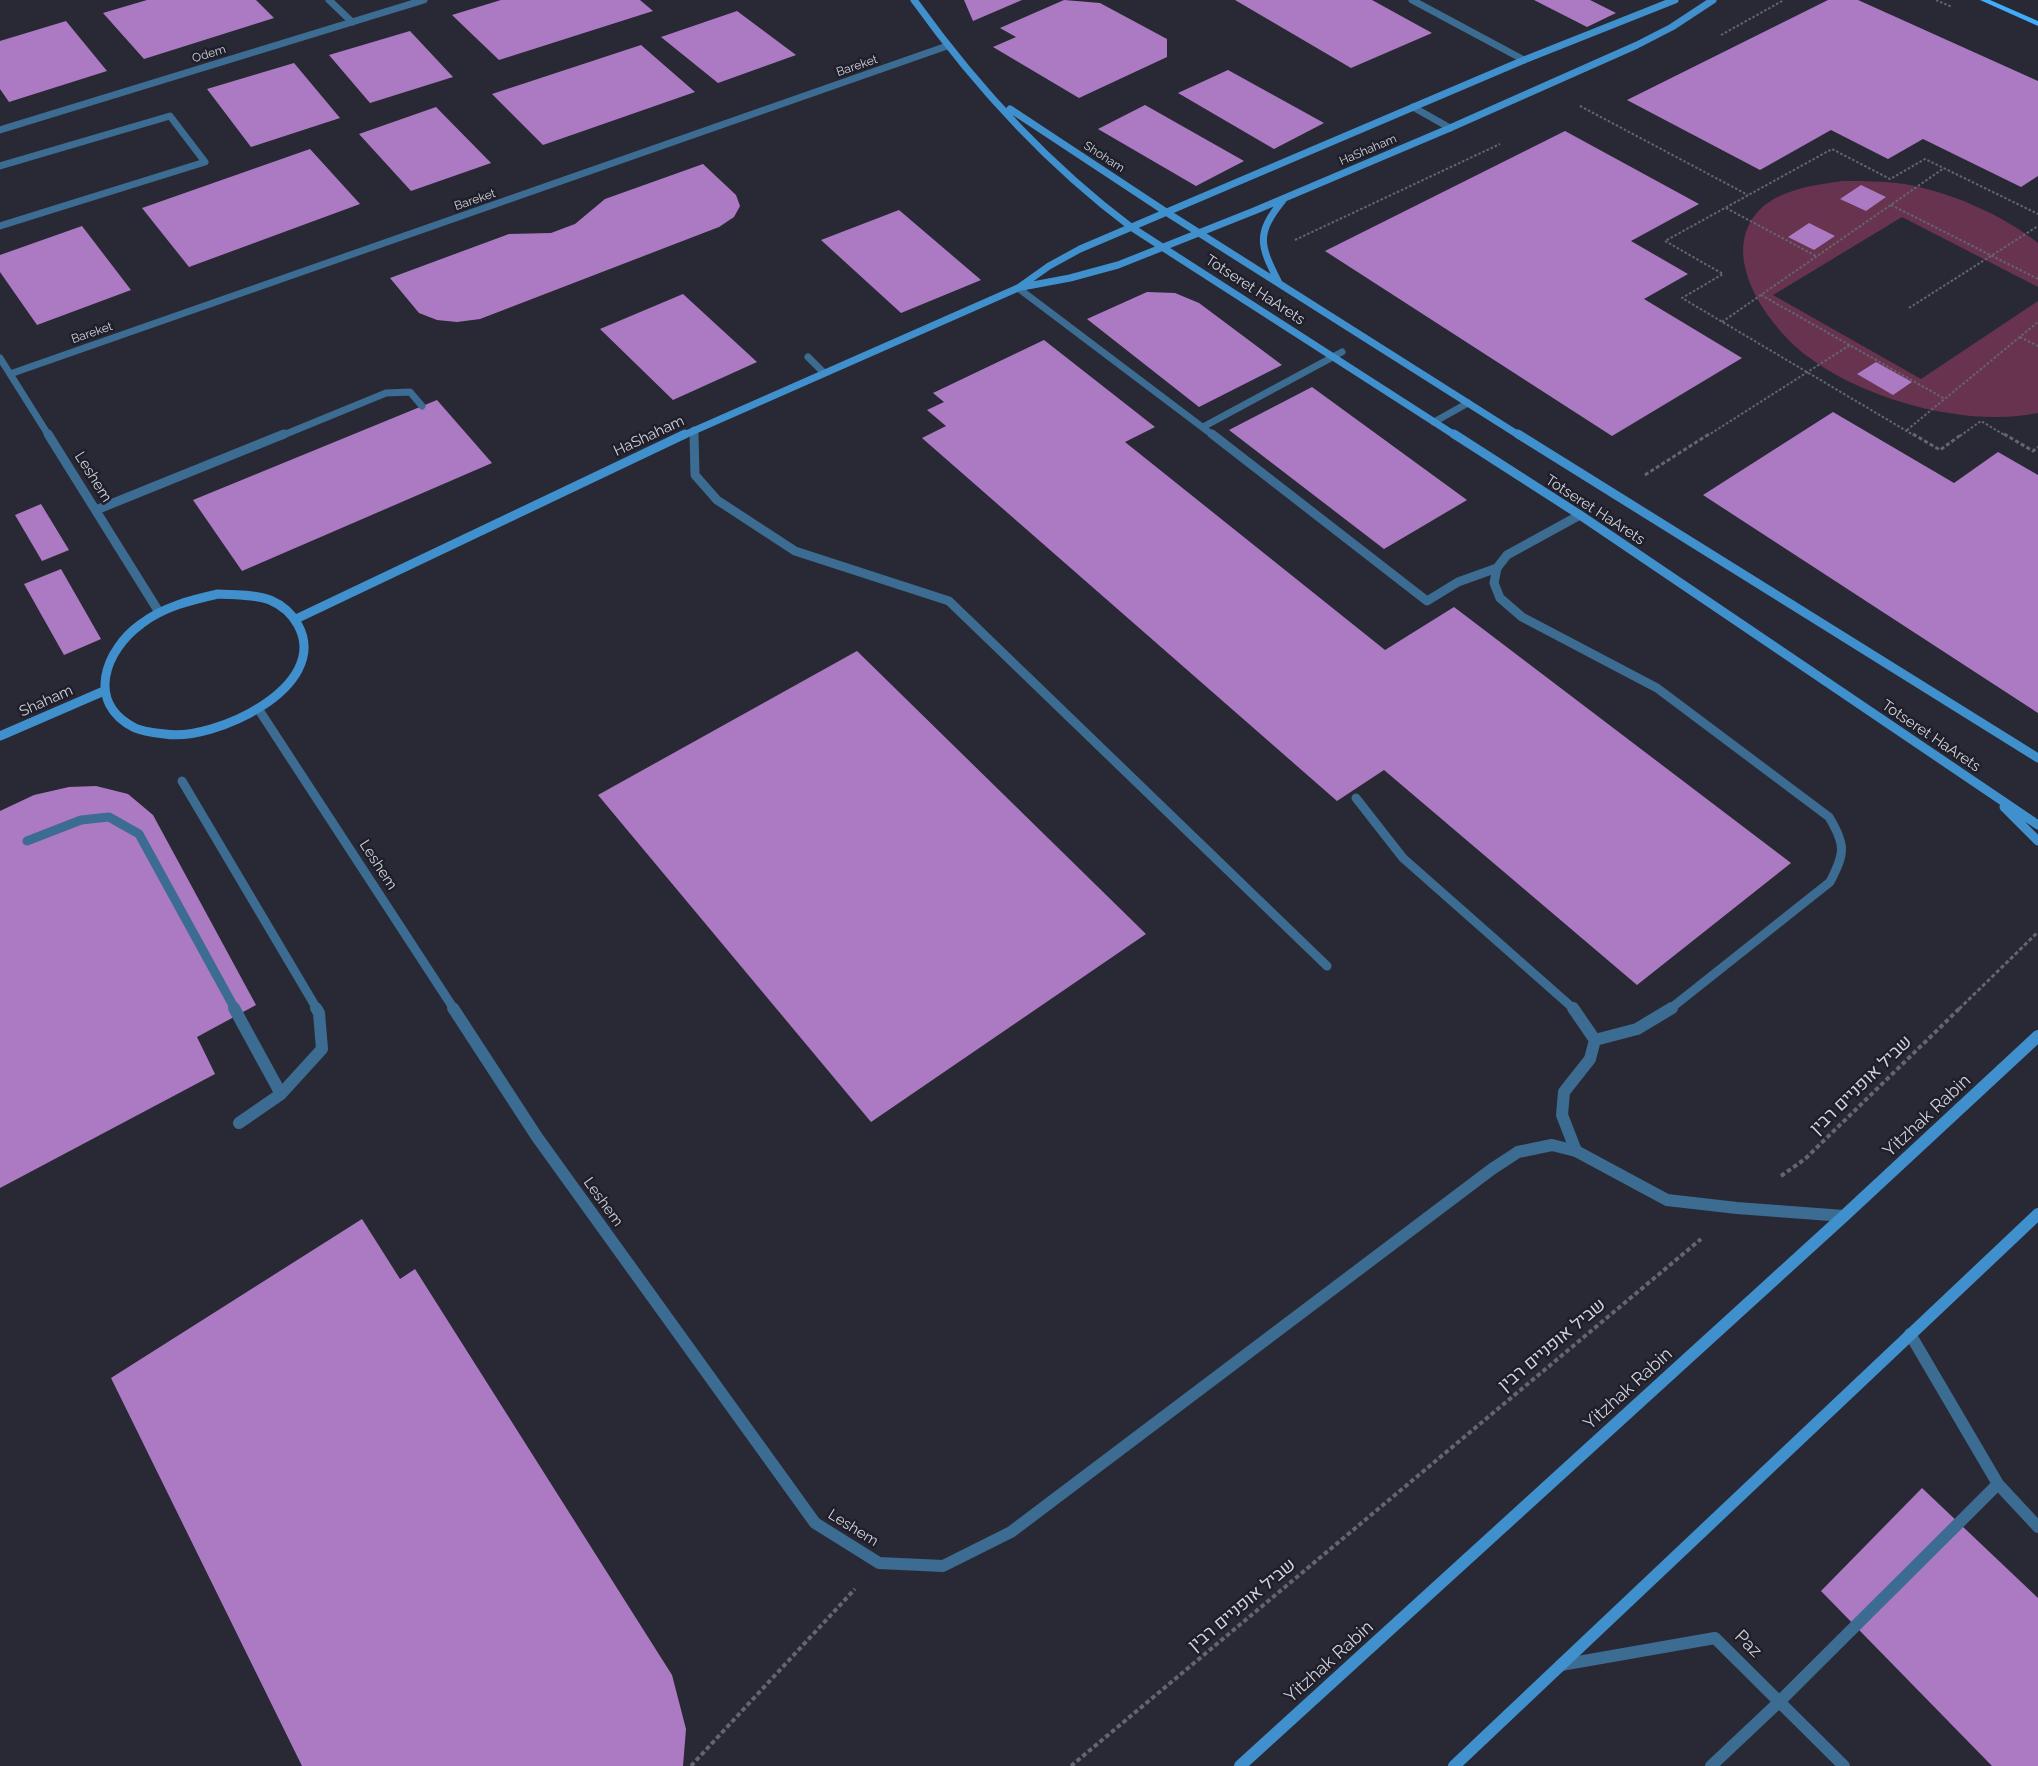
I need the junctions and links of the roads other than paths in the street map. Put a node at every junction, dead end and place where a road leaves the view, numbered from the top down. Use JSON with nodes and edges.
{"nodes":[{"id":1,"x":329,"y":0,"type":"edge"},
{"id":2,"x":424,"y":0,"type":"edge"},
{"id":3,"x":914,"y":0,"type":"edge"},
{"id":4,"x":1412,"y":0,"type":"edge"},
{"id":5,"x":1675,"y":0,"type":"edge"},
{"id":6,"x":1713,"y":0,"type":"edge"},
{"id":7,"x":1984,"y":0,"type":"edge"},
{"id":8,"x":352,"y":22,"type":"junction"},
{"id":9,"x":2038,"y":24,"type":"edge"},
{"id":10,"x":947,"y":46,"type":"junction"},
{"id":11,"x":1524,"y":60,"type":"junction"},
{"id":12,"x":997,"y":100,"type":"junction"},
{"id":13,"x":1414,"y":107,"type":"junction"},
{"id":14,"x":1450,"y":128,"type":"junction"},
{"id":15,"x":0,"y":130,"type":"edge"},
{"id":16,"x":0,"y":166,"type":"edge"},
{"id":17,"x":1285,"y":198,"type":"junction"},
{"id":18,"x":1166,"y":212,"type":"junction"},
{"id":19,"x":0,"y":226,"type":"edge"},
{"id":20,"x":1131,"y":226,"type":"junction"},
{"id":21,"x":1199,"y":233,"type":"junction"},
{"id":22,"x":1164,"y":247,"type":"junction"},
{"id":23,"x":1280,"y":284,"type":"junction"},
{"id":24,"x":1018,"y":288,"type":"junction"},
{"id":25,"x":1342,"y":352,"type":"dead end"},
{"id":26,"x":808,"y":357,"type":"dead end"},
{"id":27,"x":1334,"y":357,"type":"junction"},
{"id":28,"x":0,"y":358,"type":"edge"},
{"id":29,"x":824,"y":373,"type":"junction"},
{"id":30,"x":10,"y":374,"type":"junction"},
{"id":31,"x":1468,"y":404,"type":"junction"},
{"id":32,"x":422,"y":406,"type":"dead end"},
{"id":33,"x":1434,"y":422,"type":"junction"},
{"id":34,"x":1202,"y":426,"type":"junction"},
{"id":35,"x":694,"y":430,"type":"junction"},
{"id":36,"x":96,"y":510,"type":"junction"},
{"id":37,"x":1580,"y":515,"type":"junction"},
{"id":38,"x":1497,"y":568,"type":"junction"},
{"id":39,"x":160,"y":612,"type":"junction"},
{"id":40,"x":296,"y":619,"type":"junction"},
{"id":41,"x":104,"y":691,"type":"junction"},
{"id":42,"x":259,"y":710,"type":"junction"},
{"id":43,"x":0,"y":736,"type":"edge"},
{"id":44,"x":2038,"y":758,"type":"edge"},
{"id":45,"x":182,"y":781,"type":"dead end"},
{"id":46,"x":1985,"y":789,"type":"junction"},
{"id":47,"x":1356,"y":798,"type":"dead end"},
{"id":48,"x":2038,"y":825,"type":"edge"},
{"id":49,"x":27,"y":841,"type":"dead end"},
{"id":50,"x":2038,"y":841,"type":"edge"},
{"id":51,"x":1327,"y":966,"type":"dead end"},
{"id":52,"x":2038,"y":1036,"type":"edge"},
{"id":53,"x":1595,"y":1040,"type":"junction"},
{"id":54,"x":281,"y":1094,"type":"junction"},
{"id":55,"x":239,"y":1123,"type":"dead end"},
{"id":56,"x":1576,"y":1151,"type":"junction"},
{"id":57,"x":2038,"y":1214,"type":"edge"},
{"id":58,"x":1844,"y":1216,"type":"junction"},
{"id":59,"x":1910,"y":1334,"type":"junction"},
{"id":60,"x":1998,"y":1484,"type":"junction"},
{"id":61,"x":2038,"y":1527,"type":"edge"},
{"id":62,"x":1560,"y":1665,"type":"junction"},
{"id":63,"x":1780,"y":1702,"type":"junction"},
{"id":64,"x":1240,"y":1766,"type":"edge"},
{"id":65,"x":1454,"y":1766,"type":"edge"},
{"id":66,"x":1711,"y":1766,"type":"edge"},
{"id":67,"x":1844,"y":1766,"type":"edge"}],
"edges":[{"from":1,"to":8,"type":"street"},
{"from":2,"to":8,"type":"street","name":"Odem"},
{"from":3,"to":10,"type":"street","name":"Shoham"},
{"from":4,"to":11,"type":"street"},
{"from":5,"to":11,"type":"street","name":"HaShaham"},
{"from":6,"to":14,"type":"street","name":"HaShaham"},
{"from":7,"to":9,"type":"main road"},
{"from":8,"to":15,"type":"street","name":"Odem"},
{"from":10,"to":12,"type":"street","name":"Shoham"},
{"from":10,"to":30,"type":"street","name":"Bareket"},
{"from":11,"to":13,"type":"street","name":"HaShaham"},
{"from":12,"to":18,"type":"street","name":"Shoham"},
{"from":12,"to":20,"type":"street","name":"Shoham"},
{"from":13,"to":14,"type":"street"},
{"from":13,"to":18,"type":"street","name":"HaShaham"},
{"from":14,"to":17,"type":"street","name":"HaShaham"},
{"from":16,"to":19,"type":"street"},
{"from":17,"to":21,"type":"street","name":"HaShaham"},
{"from":17,"to":23,"type":"street"},
{"from":18,"to":20,"type":"street","name":"HaShaham"},
{"from":18,"to":21,"type":"street","name":"Shoham"},
{"from":20,"to":22,"type":"street","name":"Totseret HaArets"},
{"from":20,"to":24,"type":"street","name":"HaShaham"},
{"from":21,"to":22,"type":"street","name":"HaShaham"},
{"from":21,"to":23,"type":"street","name":"Totseret HaArets"},
{"from":22,"to":24,"type":"street","name":"HaShaham"},
{"from":22,"to":27,"type":"street","name":"Totseret HaArets"},
{"from":23,"to":31,"type":"street","name":"Totseret HaArets"},
{"from":24,"to":29,"type":"street","name":"HaShaham"},
{"from":24,"to":34,"type":"street"},
{"from":25,"to":27,"type":"street"},
{"from":26,"to":29,"type":"street"},
{"from":27,"to":33,"type":"street","name":"Totseret HaArets"},
{"from":27,"to":34,"type":"street"},
{"from":28,"to":30,"type":"street","name":"Leshem"},
{"from":29,"to":35,"type":"street","name":"HaShaham"},
{"from":30,"to":36,"type":"street","name":"Leshem"},
{"from":31,"to":33,"type":"street"},
{"from":31,"to":44,"type":"street","name":"Totseret HaArets"},
{"from":32,"to":36,"type":"street"},
{"from":33,"to":37,"type":"street","name":"Totseret HaArets"},
{"from":34,"to":38,"type":"street"},
{"from":35,"to":40,"type":"street","name":"HaShaham"},
{"from":35,"to":51,"type":"street"},
{"from":36,"to":39,"type":"street","name":"Leshem"},
{"from":37,"to":38,"type":"street"},
{"from":37,"to":46,"type":"street","name":"Totseret HaArets"},
{"from":38,"to":53,"type":"street"},
{"from":39,"to":40,"type":"street"},
{"from":39,"to":41,"type":"street"},
{"from":40,"to":42,"type":"street"},
{"from":41,"to":42,"type":"street"},
{"from":41,"to":43,"type":"street","name":"Shaham"},
{"from":42,"to":56,"type":"street","name":"Leshem"},
{"from":45,"to":54,"type":"street"},
{"from":46,"to":48,"type":"street","name":"Totseret HaArets"},
{"from":46,"to":50,"type":"street"},
{"from":47,"to":53,"type":"street"},
{"from":49,"to":54,"type":"street"},
{"from":52,"to":58,"type":"street","name":"Yitzhak Rabin"},
{"from":53,"to":56,"type":"street"},
{"from":54,"to":55,"type":"street"},
{"from":56,"to":58,"type":"street","name":"Leshem"},
{"from":57,"to":59,"type":"street"},
{"from":58,"to":64,"type":"street","name":"Yitzhak Rabin"},
{"from":59,"to":60,"type":"street"},
{"from":59,"to":62,"type":"street"},
{"from":60,"to":61,"type":"street"},
{"from":60,"to":63,"type":"street"},
{"from":62,"to":63,"type":"street","name":"Paz"},
{"from":62,"to":65,"type":"street"},
{"from":63,"to":66,"type":"street"},
{"from":63,"to":67,"type":"street","name":"Paz"}]}
